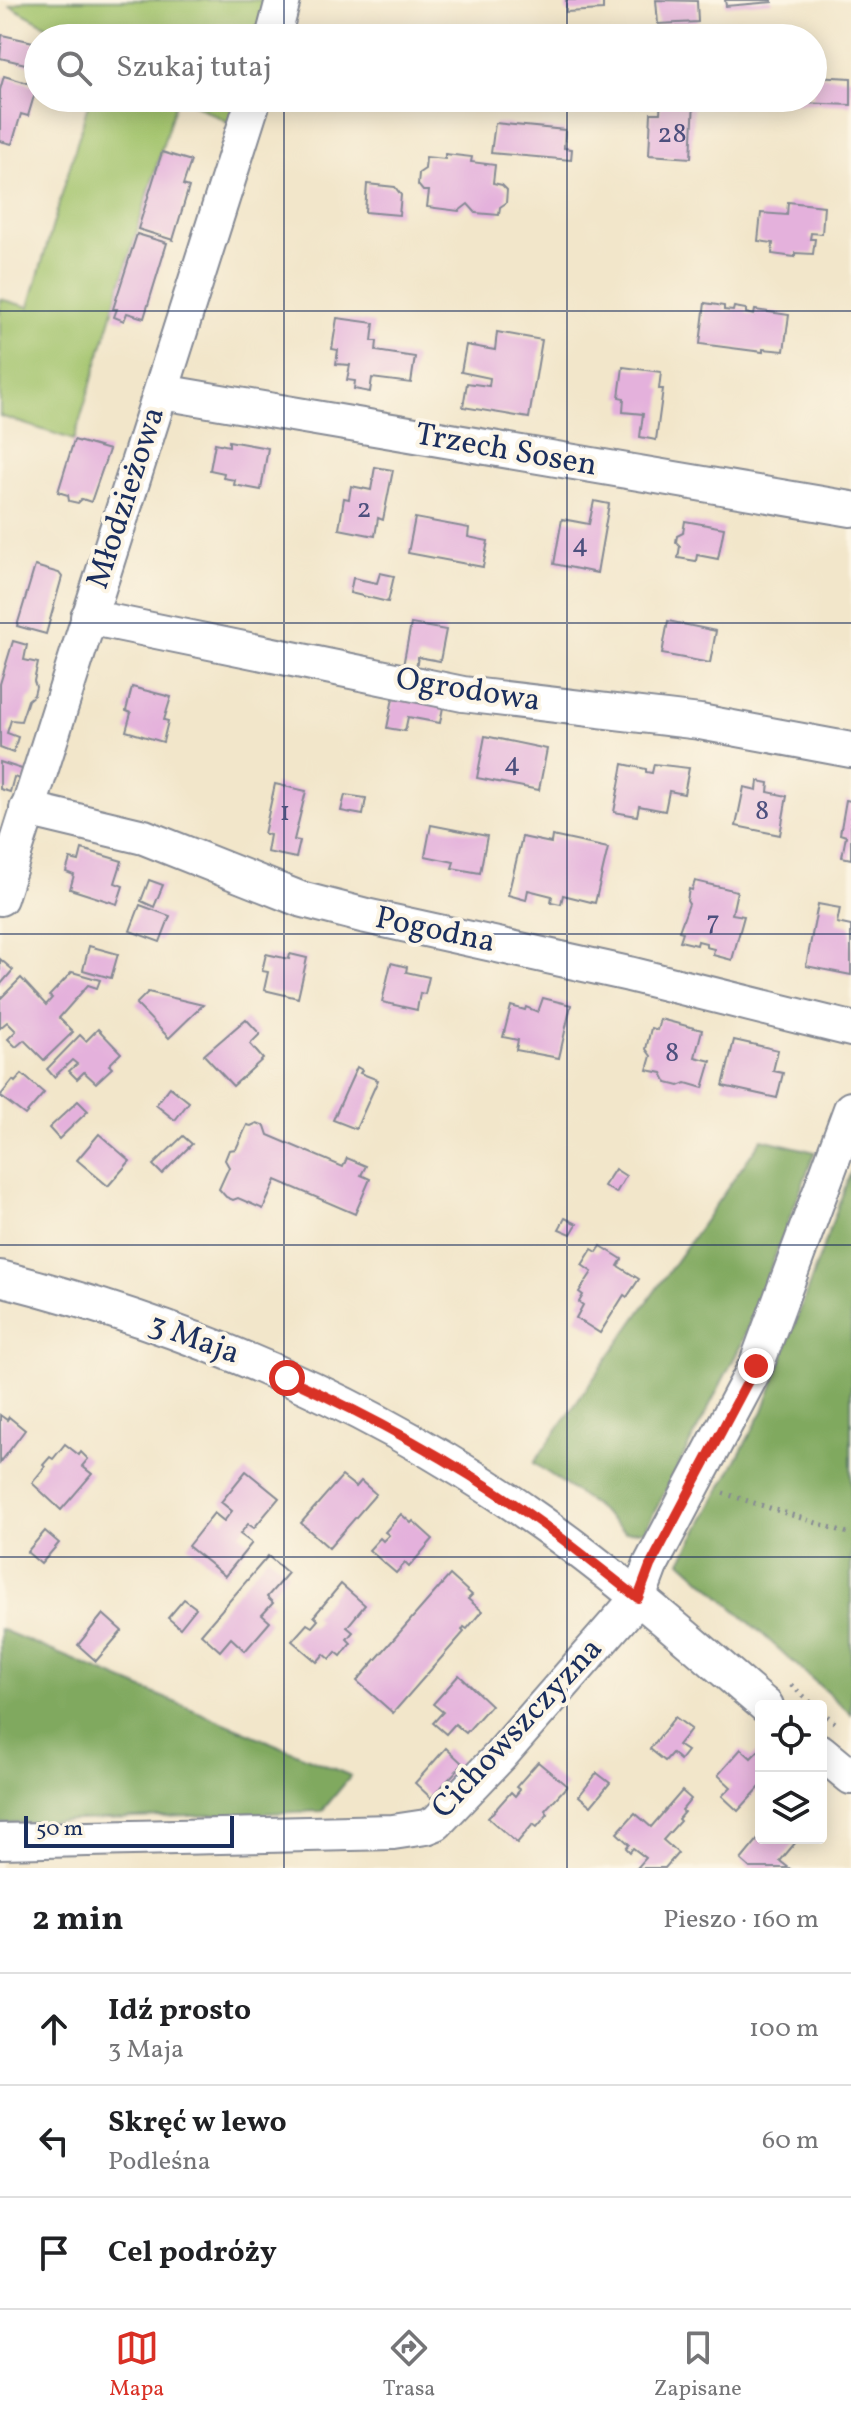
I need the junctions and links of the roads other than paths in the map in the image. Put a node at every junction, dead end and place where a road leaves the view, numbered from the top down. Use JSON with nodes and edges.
{"nodes":[{"id":1,"x":283,"y":0,"type":"edge"},
{"id":2,"x":277,"y":24,"type":"edge"},
{"id":3,"x":250,"y":112,"type":"edge"},
{"id":4,"x":162,"y":392,"type":"junction"},
{"id":5,"x":851,"y":509,"type":"edge"},
{"id":6,"x":88,"y":617,"type":"junction"},
{"id":7,"x":851,"y":750,"type":"edge"},
{"id":8,"x":27,"y":809,"type":"junction"},
{"id":9,"x":0,"y":898,"type":"edge"},
{"id":10,"x":851,"y":1029,"type":"edge"},
{"id":11,"x":851,"y":1109,"type":"edge"},
{"id":12,"x":0,"y":1278,"type":"edge"},
{"id":13,"x":638,"y":1598,"type":"junction"},
{"id":14,"x":759,"y":1700,"type":"edge"},
{"id":15,"x":827,"y":1757,"type":"edge"},
{"id":16,"x":851,"y":1777,"type":"edge"},
{"id":17,"x":0,"y":1841,"type":"edge"}],
"edges":[{"from":1,"to":2,"type":"street"},
{"from":3,"to":4,"type":"street","name":"Młodzieżowa"},
{"from":4,"to":5,"type":"street","name":"Trzech Sosen"},
{"from":4,"to":6,"type":"street","name":"Młodzieżowa"},
{"from":6,"to":7,"type":"street","name":"Ogrodowa"},
{"from":6,"to":8,"type":"street","name":"Młodzieżowa"},
{"from":8,"to":9,"type":"street","name":"Młodzieżowa"},
{"from":8,"to":10,"type":"street","name":"Pogodna"},
{"from":11,"to":13,"type":"street","name":"Cichowszczyzna"},
{"from":12,"to":13,"type":"street","name":"3 Maja"},
{"from":13,"to":14,"type":"street","name":"3 Maja"},
{"from":13,"to":17,"type":"street","name":"Cichowszczyzna"},
{"from":15,"to":16,"type":"street"}]}
